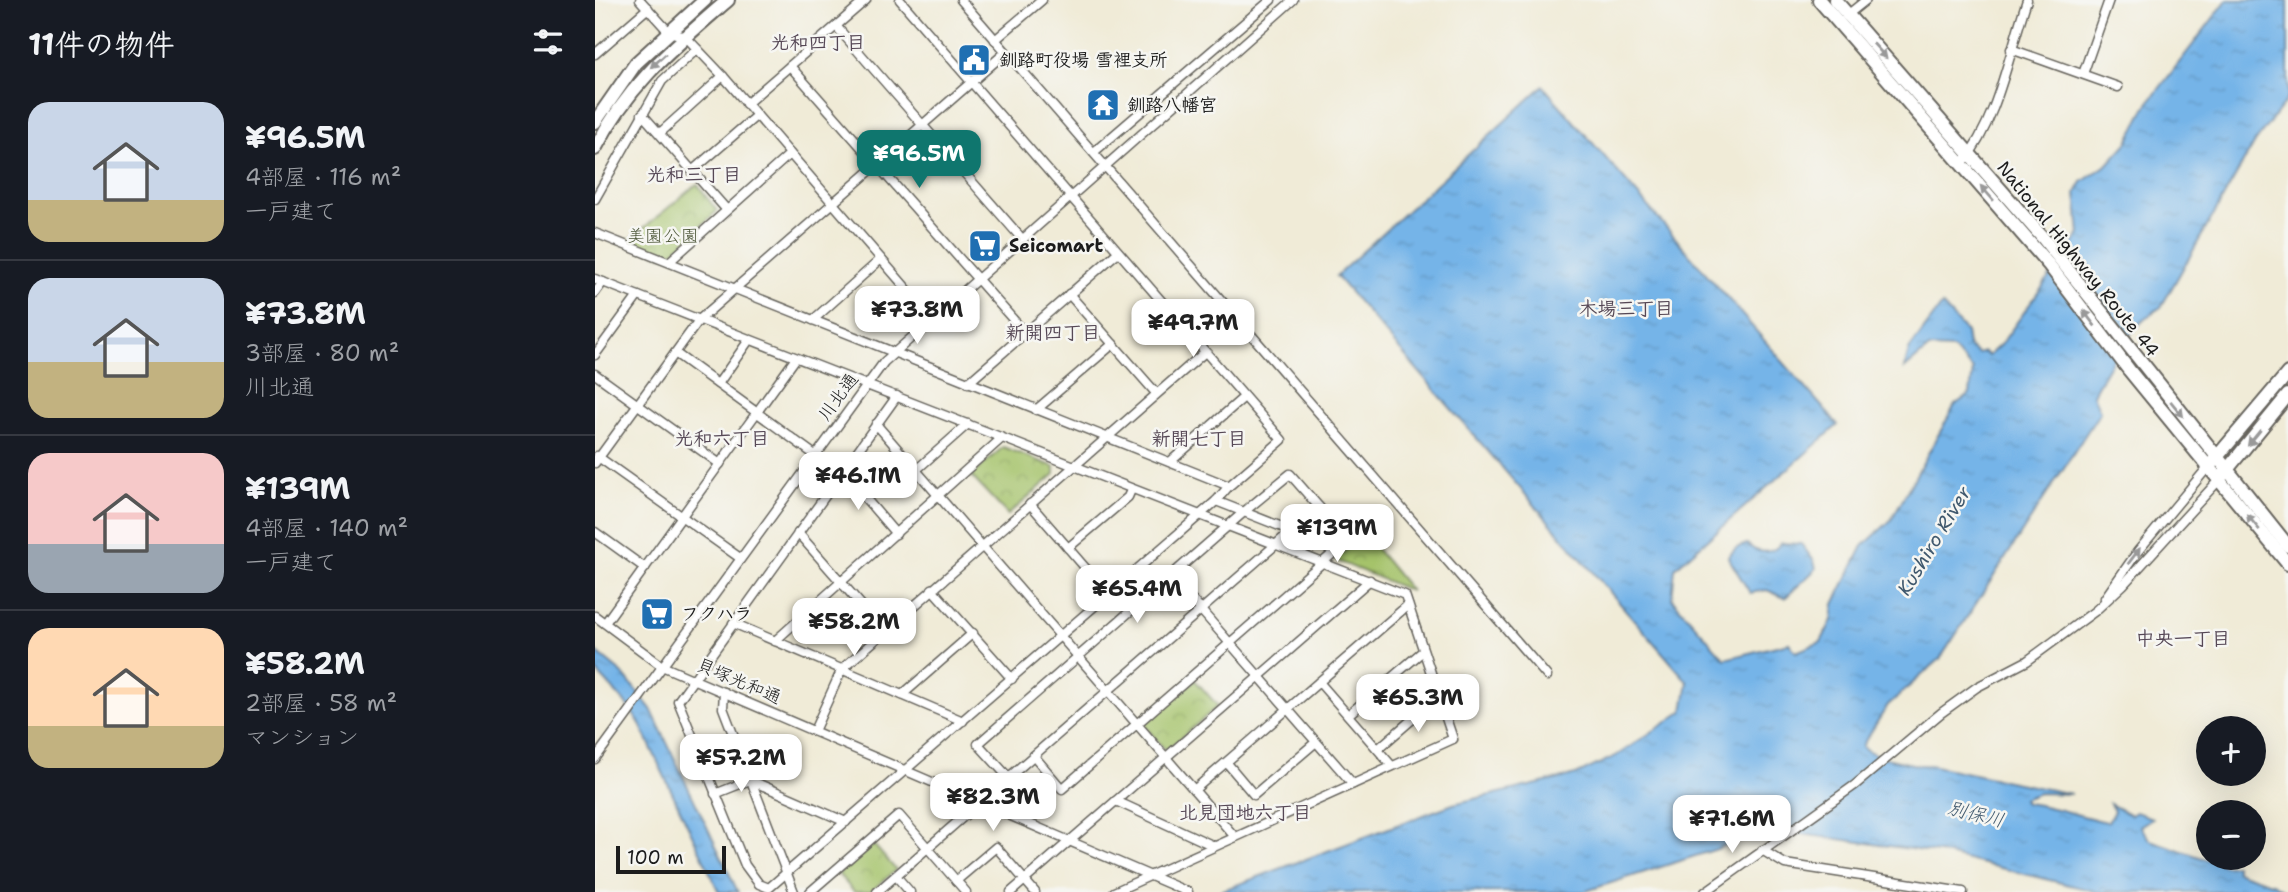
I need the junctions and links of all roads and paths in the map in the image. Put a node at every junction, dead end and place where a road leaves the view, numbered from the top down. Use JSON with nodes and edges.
{"nodes":[{"id":1,"x":641,"y":0,"type":"edge"},
{"id":2,"x":705,"y":0,"type":"edge"},
{"id":3,"x":728,"y":0,"type":"edge"},
{"id":4,"x":866,"y":0,"type":"edge"},
{"id":5,"x":900,"y":0,"type":"edge"},
{"id":6,"x":961,"y":0,"type":"edge"},
{"id":7,"x":1042,"y":0,"type":"edge"},
{"id":8,"x":1271,"y":0,"type":"edge"},
{"id":9,"x":1293,"y":0,"type":"edge"},
{"id":10,"x":1819,"y":0,"type":"edge"},
{"id":11,"x":1835,"y":0,"type":"edge"},
{"id":12,"x":1866,"y":0,"type":"edge"},
{"id":13,"x":2027,"y":0,"type":"edge"},
{"id":14,"x":2109,"y":0,"type":"edge"},
{"id":15,"x":647,"y":8,"type":"junction"},
{"id":16,"x":1843,"y":19,"type":"junction"},
{"id":17,"x":836,"y":26,"type":"junction"},
{"id":18,"x":669,"y":32,"type":"junction"},
{"id":19,"x":686,"y":37,"type":"junction"},
{"id":20,"x":995,"y":40,"type":"junction"},
{"id":21,"x":697,"y":48,"type":"junction"},
{"id":22,"x":2011,"y":49,"type":"junction"},
{"id":23,"x":1006,"y":52,"type":"junction"},
{"id":24,"x":595,"y":54,"type":"edge"},
{"id":25,"x":790,"y":66,"type":"junction"},
{"id":26,"x":2083,"y":74,"type":"junction"},
{"id":27,"x":723,"y":76,"type":"junction"},
{"id":28,"x":972,"y":83,"type":"junction"},
{"id":29,"x":2118,"y":87,"type":"dead end"},
{"id":30,"x":746,"y":104,"type":"junction"},
{"id":31,"x":642,"y":114,"type":"junction"},
{"id":32,"x":756,"y":116,"type":"junction"},
{"id":33,"x":923,"y":125,"type":"junction"},
{"id":34,"x":598,"y":127,"type":"edge"},
{"id":35,"x":660,"y":133,"type":"junction"},
{"id":36,"x":595,"y":149,"type":"edge"},
{"id":37,"x":1094,"y":152,"type":"junction"},
{"id":38,"x":790,"y":154,"type":"junction"},
{"id":39,"x":1966,"y":159,"type":"junction"},
{"id":40,"x":878,"y":165,"type":"junction"},
{"id":41,"x":1107,"y":168,"type":"junction"},
{"id":42,"x":692,"y":170,"type":"junction"},
{"id":43,"x":1071,"y":198,"type":"junction"},
{"id":44,"x":595,"y":199,"type":"edge"},
{"id":45,"x":833,"y":204,"type":"junction"},
{"id":46,"x":726,"y":209,"type":"junction"},
{"id":47,"x":595,"y":233,"type":"edge"},
{"id":48,"x":1023,"y":240,"type":"junction"},
{"id":49,"x":1118,"y":252,"type":"junction"},
{"id":50,"x":881,"y":259,"type":"junction"},
{"id":51,"x":669,"y":262,"type":"junction"},
{"id":52,"x":978,"y":279,"type":"junction"},
{"id":53,"x":599,"y":280,"type":"edge"},
{"id":54,"x":735,"y":290,"type":"junction"},
{"id":55,"x":595,"y":293,"type":"edge"},
{"id":56,"x":1069,"y":294,"type":"junction"},
{"id":57,"x":638,"y":296,"type":"junction"},
{"id":58,"x":932,"y":318,"type":"junction"},
{"id":59,"x":699,"y":320,"type":"junction"},
{"id":60,"x":813,"y":320,"type":"junction"},
{"id":61,"x":1025,"y":333,"type":"junction"},
{"id":62,"x":749,"y":340,"type":"junction"},
{"id":63,"x":1113,"y":344,"type":"junction"},
{"id":64,"x":1205,"y":352,"type":"junction"},
{"id":65,"x":675,"y":353,"type":"junction"},
{"id":66,"x":894,"y":353,"type":"junction"},
{"id":67,"x":595,"y":355,"type":"edge"},
{"id":68,"x":796,"y":358,"type":"junction"},
{"id":69,"x":2288,"y":373,"type":"edge"},
{"id":70,"x":595,"y":374,"type":"edge"},
{"id":71,"x":968,"y":383,"type":"junction"},
{"id":72,"x":718,"y":384,"type":"junction"},
{"id":73,"x":866,"y":386,"type":"junction"},
{"id":74,"x":1156,"y":393,"type":"junction"},
{"id":75,"x":897,"y":396,"type":"junction"},
{"id":76,"x":2288,"y":396,"type":"edge"},
{"id":77,"x":1244,"y":397,"type":"junction"},
{"id":78,"x":637,"y":405,"type":"junction"},
{"id":79,"x":1036,"y":410,"type":"junction"},
{"id":80,"x":758,"y":413,"type":"junction"},
{"id":81,"x":876,"y":424,"type":"junction"},
{"id":82,"x":968,"y":424,"type":"junction"},
{"id":83,"x":1002,"y":438,"type":"junction"},
{"id":84,"x":1106,"y":438,"type":"junction"},
{"id":85,"x":815,"y":454,"type":"junction"},
{"id":86,"x":596,"y":458,"type":"edge"},
{"id":87,"x":1170,"y":462,"type":"junction"},
{"id":88,"x":2212,"y":462,"type":"junction"},
{"id":89,"x":720,"y":464,"type":"junction"},
{"id":90,"x":1073,"y":467,"type":"junction"},
{"id":91,"x":915,"y":471,"type":"junction"},
{"id":92,"x":843,"y":472,"type":"junction"},
{"id":93,"x":2223,"y":476,"type":"junction"},
{"id":94,"x":1229,"y":486,"type":"junction"},
{"id":95,"x":1131,"y":490,"type":"junction"},
{"id":96,"x":937,"y":496,"type":"junction"},
{"id":97,"x":1216,"y":501,"type":"junction"},
{"id":98,"x":1030,"y":505,"type":"junction"},
{"id":99,"x":1319,"y":507,"type":"junction"},
{"id":100,"x":1245,"y":511,"type":"junction"},
{"id":101,"x":1200,"y":514,"type":"junction"},
{"id":102,"x":682,"y":516,"type":"junction"},
{"id":103,"x":1231,"y":524,"type":"junction"},
{"id":104,"x":1291,"y":530,"type":"junction"},
{"id":105,"x":595,"y":532,"type":"edge"},
{"id":106,"x":798,"y":533,"type":"junction"},
{"id":107,"x":896,"y":534,"type":"junction"},
{"id":108,"x":1278,"y":543,"type":"junction"},
{"id":109,"x":2288,"y":546,"type":"edge"},
{"id":110,"x":982,"y":547,"type":"junction"},
{"id":111,"x":1068,"y":548,"type":"junction"},
{"id":112,"x":1338,"y":550,"type":"junction"},
{"id":113,"x":740,"y":558,"type":"junction"},
{"id":114,"x":1325,"y":562,"type":"junction"},
{"id":115,"x":2288,"y":564,"type":"edge"},
{"id":116,"x":645,"y":568,"type":"junction"},
{"id":117,"x":1172,"y":577,"type":"junction"},
{"id":118,"x":1370,"y":580,"type":"junction"},
{"id":119,"x":841,"y":582,"type":"junction"},
{"id":120,"x":932,"y":589,"type":"junction"},
{"id":121,"x":1108,"y":594,"type":"junction"},
{"id":122,"x":1408,"y":605,"type":"junction"},
{"id":123,"x":1202,"y":610,"type":"junction"},
{"id":124,"x":2095,"y":611,"type":"junction"},
{"id":125,"x":595,"y":616,"type":"edge"},
{"id":126,"x":605,"y":622,"type":"junction"},
{"id":127,"x":733,"y":623,"type":"junction"},
{"id":128,"x":884,"y":631,"type":"junction"},
{"id":129,"x":973,"y":633,"type":"junction"},
{"id":130,"x":1061,"y":636,"type":"junction"},
{"id":131,"x":775,"y":641,"type":"junction"},
{"id":132,"x":1231,"y":642,"type":"junction"},
{"id":133,"x":1423,"y":651,"type":"junction"},
{"id":134,"x":1078,"y":658,"type":"junction"},
{"id":135,"x":662,"y":666,"type":"junction"},
{"id":136,"x":842,"y":669,"type":"junction"},
{"id":137,"x":1259,"y":676,"type":"junction"},
{"id":138,"x":1547,"y":676,"type":"dead end"},
{"id":139,"x":692,"y":679,"type":"junction"},
{"id":140,"x":1011,"y":679,"type":"junction"},
{"id":141,"x":1319,"y":682,"type":"junction"},
{"id":142,"x":1107,"y":691,"type":"junction"},
{"id":143,"x":724,"y":692,"type":"junction"},
{"id":144,"x":902,"y":695,"type":"junction"},
{"id":145,"x":1439,"y":696,"type":"junction"},
{"id":146,"x":1288,"y":709,"type":"junction"},
{"id":147,"x":1348,"y":715,"type":"junction"},
{"id":148,"x":963,"y":721,"type":"junction"},
{"id":149,"x":1137,"y":724,"type":"junction"},
{"id":150,"x":814,"y":731,"type":"junction"},
{"id":151,"x":1316,"y":742,"type":"junction"},
{"id":152,"x":1378,"y":750,"type":"junction"},
{"id":153,"x":1034,"y":757,"type":"junction"},
{"id":154,"x":1166,"y":757,"type":"junction"},
{"id":155,"x":595,"y":759,"type":"edge"},
{"id":156,"x":1227,"y":763,"type":"junction"},
{"id":157,"x":1392,"y":766,"type":"junction"},
{"id":158,"x":905,"y":771,"type":"junction"},
{"id":159,"x":1009,"y":778,"type":"junction"},
{"id":160,"x":750,"y":780,"type":"junction"},
{"id":161,"x":1353,"y":784,"type":"junction"},
{"id":162,"x":1195,"y":790,"type":"junction"},
{"id":163,"x":715,"y":794,"type":"junction"},
{"id":164,"x":1116,"y":802,"type":"junction"},
{"id":165,"x":980,"y":803,"type":"junction"},
{"id":166,"x":846,"y":822,"type":"junction"},
{"id":167,"x":1235,"y":837,"type":"junction"},
{"id":168,"x":1070,"y":843,"type":"junction"},
{"id":169,"x":1214,"y":846,"type":"junction"},
{"id":170,"x":928,"y":848,"type":"junction"},
{"id":171,"x":1762,"y":850,"type":"junction"},
{"id":172,"x":788,"y":874,"type":"junction"},
{"id":173,"x":896,"y":876,"type":"junction"},
{"id":174,"x":1150,"y":876,"type":"junction"},
{"id":175,"x":1025,"y":880,"type":"junction"},
{"id":176,"x":956,"y":881,"type":"junction"},
{"id":177,"x":794,"y":892,"type":"edge"},
{"id":178,"x":810,"y":892,"type":"edge"},
{"id":179,"x":877,"y":892,"type":"edge"},
{"id":180,"x":909,"y":892,"type":"edge"},
{"id":181,"x":966,"y":892,"type":"edge"},
{"id":182,"x":1011,"y":892,"type":"edge"},
{"id":183,"x":1035,"y":892,"type":"edge"},
{"id":184,"x":1114,"y":892,"type":"edge"},
{"id":185,"x":1188,"y":892,"type":"edge"},
{"id":186,"x":1705,"y":892,"type":"edge"},
{"id":187,"x":1963,"y":892,"type":"edge"}],
"edges":[{"from":1,"to":15,"type":"street"},
{"from":2,"to":18,"type":"highway"},
{"from":3,"to":19,"type":"highway"},
{"from":4,"to":17,"type":"street"},
{"from":5,"to":28,"type":"street"},
{"from":6,"to":20,"type":"street"},
{"from":7,"to":20,"type":"street"},
{"from":8,"to":37,"type":"street"},
{"from":9,"to":41,"type":"street","name":"川北通"},
{"from":10,"to":16,"type":"highway"},
{"from":11,"to":16,"type":"highway"},
{"from":12,"to":16,"type":"street"},
{"from":13,"to":22,"type":"street"},
{"from":14,"to":26,"type":"street"},
{"from":15,"to":18,"type":"street"},
{"from":15,"to":24,"type":"street"},
{"from":16,"to":39,"type":"highway"},
{"from":17,"to":25,"type":"street"},
{"from":17,"to":33,"type":"street"},
{"from":18,"to":19,"type":"street"},
{"from":18,"to":34,"type":"highway"},
{"from":19,"to":21,"type":"street"},
{"from":19,"to":34,"type":"highway","one_way":true},
{"from":20,"to":23,"type":"street"},
{"from":21,"to":27,"type":"street"},
{"from":21,"to":31,"type":"street"},
{"from":22,"to":26,"type":"street"},
{"from":22,"to":39,"type":"street"},
{"from":23,"to":28,"type":"street"},
{"from":23,"to":37,"type":"street"},
{"from":25,"to":30,"type":"street"},
{"from":25,"to":40,"type":"street"},
{"from":26,"to":29,"type":"street"},
{"from":27,"to":30,"type":"street"},
{"from":27,"to":35,"type":"street"},
{"from":28,"to":33,"type":"street"},
{"from":28,"to":43,"type":"street"},
{"from":30,"to":32,"type":"street"},
{"from":31,"to":35,"type":"street"},
{"from":31,"to":44,"type":"street"},
{"from":32,"to":38,"type":"street"},
{"from":32,"to":42,"type":"street"},
{"from":33,"to":40,"type":"street"},
{"from":33,"to":48,"type":"street"},
{"from":34,"to":36,"type":"highway"},
{"from":35,"to":42,"type":"street"},
{"from":37,"to":41,"type":"street"},
{"from":38,"to":45,"type":"street"},
{"from":38,"to":46,"type":"street"},
{"from":39,"to":88,"type":"highway","name":"National Highway Route 44"},
{"from":40,"to":45,"type":"street"},
{"from":40,"to":52,"type":"street"},
{"from":41,"to":43,"type":"street","name":"川北通"},
{"from":41,"to":138,"type":"street"},
{"from":42,"to":46,"type":"street"},
{"from":43,"to":48,"type":"street","name":"川北通"},
{"from":43,"to":49,"type":"street"},
{"from":45,"to":50,"type":"street"},
{"from":45,"to":54,"type":"street"},
{"from":46,"to":51,"type":"street"},
{"from":47,"to":51,"type":"street"},
{"from":48,"to":52,"type":"street","name":"川北通"},
{"from":49,"to":56,"type":"street"},
{"from":49,"to":64,"type":"street"},
{"from":50,"to":58,"type":"street"},
{"from":50,"to":60,"type":"street"},
{"from":51,"to":54,"type":"street"},
{"from":52,"to":58,"type":"street","name":"川北通"},
{"from":52,"to":61,"type":"street"},
{"from":53,"to":55,"type":"street"},
{"from":53,"to":57,"type":"street"},
{"from":54,"to":59,"type":"street"},
{"from":54,"to":60,"type":"street"},
{"from":56,"to":61,"type":"street"},
{"from":56,"to":63,"type":"street"},
{"from":57,"to":59,"type":"street"},
{"from":57,"to":67,"type":"street"},
{"from":58,"to":66,"type":"street","name":"川北通"},
{"from":59,"to":62,"type":"street"},
{"from":59,"to":65,"type":"street"},
{"from":60,"to":66,"type":"street"},
{"from":61,"to":71,"type":"street"},
{"from":62,"to":68,"type":"street"},
{"from":62,"to":72,"type":"street"},
{"from":63,"to":74,"type":"street"},
{"from":63,"to":79,"type":"street"},
{"from":64,"to":74,"type":"street"},
{"from":64,"to":77,"type":"street"},
{"from":65,"to":72,"type":"street"},
{"from":65,"to":78,"type":"street"},
{"from":66,"to":71,"type":"street"},
{"from":66,"to":73,"type":"street","name":"川北通"},
{"from":68,"to":73,"type":"street"},
{"from":68,"to":80,"type":"street"},
{"from":69,"to":88,"type":"highway"},
{"from":70,"to":78,"type":"street"},
{"from":71,"to":79,"type":"street"},
{"from":72,"to":80,"type":"street"},
{"from":73,"to":75,"type":"street"},
{"from":73,"to":85,"type":"street","name":"川北通"},
{"from":74,"to":84,"type":"street"},
{"from":75,"to":81,"type":"street"},
{"from":75,"to":82,"type":"street"},
{"from":76,"to":93,"type":"highway","one_way":true},
{"from":77,"to":87,"type":"street"},
{"from":77,"to":94,"type":"street"},
{"from":78,"to":86,"type":"street"},
{"from":78,"to":89,"type":"street"},
{"from":79,"to":84,"type":"street"},
{"from":80,"to":85,"type":"street"},
{"from":80,"to":89,"type":"street"},
{"from":81,"to":91,"type":"street"},
{"from":81,"to":92,"type":"street"},
{"from":82,"to":83,"type":"street"},
{"from":82,"to":91,"type":"street"},
{"from":83,"to":90,"type":"street"},
{"from":83,"to":96,"type":"street"},
{"from":84,"to":87,"type":"street"},
{"from":84,"to":90,"type":"street"},
{"from":85,"to":113,"type":"street","name":"川北通"},
{"from":86,"to":102,"type":"street"},
{"from":87,"to":94,"type":"street"},
{"from":88,"to":93,"type":"highway","name":"National Highway Route 44"},
{"from":124,"to":88,"type":"street","one_way":true},
{"from":89,"to":102,"type":"street"},
{"from":90,"to":95,"type":"street"},
{"from":90,"to":98,"type":"street"},
{"from":91,"to":96,"type":"street"},
{"from":92,"to":106,"type":"street"},
{"from":92,"to":107,"type":"street"},
{"from":93,"to":109,"type":"highway","name":"National Highway Route 44"},
{"from":115,"to":93,"type":"highway","name":"National Highway Route 44","one_way":true},
{"from":93,"to":124,"type":"street"},
{"from":94,"to":97,"type":"street"},
{"from":95,"to":101,"type":"street"},
{"from":95,"to":111,"type":"street"},
{"from":96,"to":107,"type":"street"},
{"from":96,"to":110,"type":"street"},
{"from":97,"to":100,"type":"street"},
{"from":97,"to":101,"type":"street"},
{"from":98,"to":110,"type":"street"},
{"from":98,"to":111,"type":"street"},
{"from":99,"to":100,"type":"street"},
{"from":99,"to":104,"type":"street"},
{"from":99,"to":112,"type":"street"},
{"from":100,"to":103,"type":"street"},
{"from":100,"to":104,"type":"street"},
{"from":101,"to":103,"type":"street"},
{"from":101,"to":121,"type":"street"},
{"from":102,"to":113,"type":"street"},
{"from":102,"to":116,"type":"street"},
{"from":103,"to":108,"type":"street"},
{"from":103,"to":117,"type":"street"},
{"from":104,"to":108,"type":"street"},
{"from":104,"to":112,"type":"street"},
{"from":105,"to":116,"type":"street"},
{"from":106,"to":119,"type":"street"},
{"from":106,"to":127,"type":"street"},
{"from":107,"to":119,"type":"street"},
{"from":108,"to":114,"type":"street"},
{"from":108,"to":123,"type":"street"},
{"from":110,"to":120,"type":"street"},
{"from":110,"to":130,"type":"street"},
{"from":111,"to":121,"type":"street"},
{"from":112,"to":114,"type":"street"},
{"from":113,"to":135,"type":"street","name":"川北通"},
{"from":114,"to":118,"type":"street"},
{"from":114,"to":132,"type":"street"},
{"from":116,"to":126,"type":"street"},
{"from":117,"to":123,"type":"street"},
{"from":117,"to":134,"type":"street"},
{"from":118,"to":122,"type":"street"},
{"from":118,"to":137,"type":"street"},
{"from":119,"to":128,"type":"street"},
{"from":119,"to":131,"type":"street"},
{"from":120,"to":128,"type":"street"},
{"from":120,"to":129,"type":"street"},
{"from":121,"to":130,"type":"street"},
{"from":122,"to":133,"type":"street"},
{"from":122,"to":141,"type":"street"},
{"from":123,"to":132,"type":"street"},
{"from":123,"to":142,"type":"street"},
{"from":124,"to":171,"type":"street"},
{"from":125,"to":126,"type":"street","name":"貝塚光和通"},
{"from":126,"to":135,"type":"street","name":"貝塚光和通"},
{"from":127,"to":131,"type":"street"},
{"from":127,"to":139,"type":"street"},
{"from":128,"to":136,"type":"street"},
{"from":129,"to":140,"type":"street"},
{"from":129,"to":144,"type":"street"},
{"from":130,"to":134,"type":"street"},
{"from":130,"to":140,"type":"street"},
{"from":131,"to":136,"type":"street"},
{"from":132,"to":137,"type":"street"},
{"from":132,"to":149,"type":"street"},
{"from":133,"to":145,"type":"street"},
{"from":133,"to":147,"type":"street"},
{"from":134,"to":142,"type":"street"},
{"from":134,"to":159,"type":"street"},
{"from":135,"to":139,"type":"street","name":"貝塚光和通"},
{"from":135,"to":155,"type":"street","name":"川北通"},
{"from":136,"to":144,"type":"street"},
{"from":136,"to":150,"type":"street"},
{"from":137,"to":146,"type":"street"},
{"from":137,"to":154,"type":"street"},
{"from":139,"to":143,"type":"street","name":"貝塚光和通"},
{"from":139,"to":163,"type":"street"},
{"from":140,"to":148,"type":"street"},
{"from":141,"to":146,"type":"street"},
{"from":141,"to":147,"type":"street"},
{"from":142,"to":149,"type":"street"},
{"from":142,"to":153,"type":"street"},
{"from":143,"to":150,"type":"street","name":"貝塚光和通"},
{"from":143,"to":160,"type":"street"},
{"from":144,"to":148,"type":"street"},
{"from":145,"to":152,"type":"street"},
{"from":145,"to":157,"type":"street"},
{"from":146,"to":151,"type":"street"},
{"from":146,"to":156,"type":"street"},
{"from":147,"to":152,"type":"street"},
{"from":148,"to":158,"type":"street"},
{"from":149,"to":153,"type":"street"},
{"from":149,"to":154,"type":"street"},
{"from":150,"to":158,"type":"street","name":"貝塚光和通"},
{"from":151,"to":156,"type":"street"},
{"from":151,"to":161,"type":"street"},
{"from":152,"to":157,"type":"street"},
{"from":153,"to":159,"type":"street"},
{"from":154,"to":162,"type":"street"},
{"from":154,"to":164,"type":"street"},
{"from":156,"to":162,"type":"street"},
{"from":157,"to":161,"type":"street"},
{"from":158,"to":165,"type":"street","name":"貝塚光和通"},
{"from":158,"to":166,"type":"street"},
{"from":159,"to":165,"type":"street"},
{"from":160,"to":163,"type":"street"},
{"from":160,"to":166,"type":"street"},
{"from":160,"to":172,"type":"street"},
{"from":161,"to":167,"type":"street"},
{"from":162,"to":167,"type":"street"},
{"from":163,"to":172,"type":"street"},
{"from":164,"to":168,"type":"street"},
{"from":164,"to":169,"type":"street"},
{"from":165,"to":168,"type":"street","name":"貝塚光和通"},
{"from":165,"to":170,"type":"street"},
{"from":166,"to":172,"type":"street"},
{"from":167,"to":169,"type":"street"},
{"from":168,"to":174,"type":"street","name":"貝塚光和通"},
{"from":168,"to":175,"type":"street"},
{"from":169,"to":174,"type":"street"},
{"from":170,"to":173,"type":"street"},
{"from":170,"to":176,"type":"street"},
{"from":170,"to":178,"type":"street"},
{"from":171,"to":186,"type":"street"},
{"from":171,"to":187,"type":"street"},
{"from":172,"to":177,"type":"street"},
{"from":173,"to":179,"type":"street"},
{"from":173,"to":180,"type":"street"},
{"from":174,"to":184,"type":"street"},
{"from":174,"to":185,"type":"street","name":"貝塚光和通"},
{"from":175,"to":176,"type":"street"},
{"from":175,"to":182,"type":"street"},
{"from":175,"to":183,"type":"street"},
{"from":176,"to":181,"type":"street"}]}
